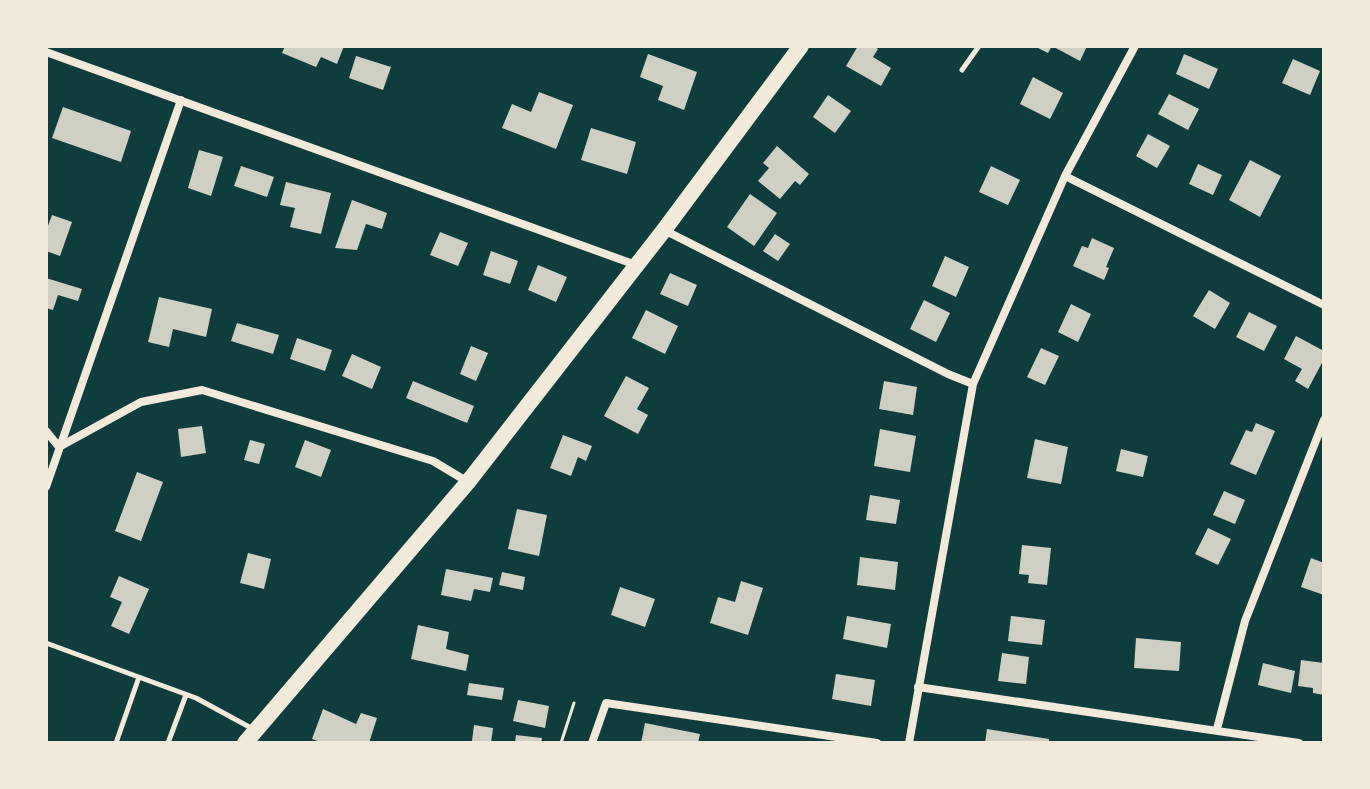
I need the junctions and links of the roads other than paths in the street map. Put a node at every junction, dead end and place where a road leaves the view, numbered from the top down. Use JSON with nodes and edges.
{"nodes":[{"id":1,"x":801,"y":46,"type":"edge"},
{"id":2,"x":979,"y":46,"type":"edge"},
{"id":3,"x":1135,"y":46,"type":"edge"},
{"id":4,"x":46,"y":52,"type":"edge"},
{"id":5,"x":962,"y":70,"type":"dead end"},
{"id":6,"x":181,"y":100,"type":"junction"},
{"id":7,"x":1065,"y":176,"type":"junction"},
{"id":8,"x":664,"y":230,"type":"junction"},
{"id":9,"x":636,"y":265,"type":"junction"},
{"id":10,"x":1324,"y":305,"type":"edge"},
{"id":11,"x":973,"y":384,"type":"junction"},
{"id":12,"x":1324,"y":420,"type":"edge"},
{"id":13,"x":46,"y":431,"type":"edge"},
{"id":14,"x":59,"y":447,"type":"junction"},
{"id":15,"x":468,"y":482,"type":"junction"},
{"id":16,"x":46,"y":487,"type":"edge"},
{"id":17,"x":46,"y":643,"type":"edge"},
{"id":18,"x":139,"y":677,"type":"junction"},
{"id":19,"x":918,"y":687,"type":"junction"},
{"id":20,"x":186,"y":695,"type":"junction"},
{"id":21,"x":1217,"y":729,"type":"junction"},
{"id":22,"x":250,"y":737,"type":"edge"},
{"id":23,"x":116,"y":743,"type":"edge"},
{"id":24,"x":168,"y":743,"type":"edge"},
{"id":25,"x":592,"y":743,"type":"edge"},
{"id":26,"x":877,"y":743,"type":"edge"},
{"id":27,"x":909,"y":743,"type":"edge"},
{"id":28,"x":1299,"y":743,"type":"edge"}],
"edges":[{"from":1,"to":8,"type":"main road"},
{"from":2,"to":5,"type":"lane"},
{"from":3,"to":7,"type":"street"},
{"from":4,"to":6,"type":"street"},
{"from":6,"to":9,"type":"street"},
{"from":6,"to":14,"type":"street"},
{"from":7,"to":10,"type":"street"},
{"from":7,"to":11,"type":"street"},
{"from":8,"to":9,"type":"main road"},
{"from":8,"to":11,"type":"street"},
{"from":9,"to":15,"type":"main road"},
{"from":11,"to":19,"type":"street"},
{"from":12,"to":21,"type":"street"},
{"from":13,"to":14,"type":"street"},
{"from":14,"to":15,"type":"street"},
{"from":14,"to":16,"type":"street"},
{"from":15,"to":22,"type":"main road"},
{"from":17,"to":18,"type":"lane"},
{"from":18,"to":20,"type":"lane"},
{"from":18,"to":23,"type":"lane"},
{"from":19,"to":21,"type":"street"},
{"from":19,"to":27,"type":"street"},
{"from":20,"to":22,"type":"lane"},
{"from":20,"to":24,"type":"lane"},
{"from":21,"to":28,"type":"street"},
{"from":25,"to":26,"type":"street"}]}
